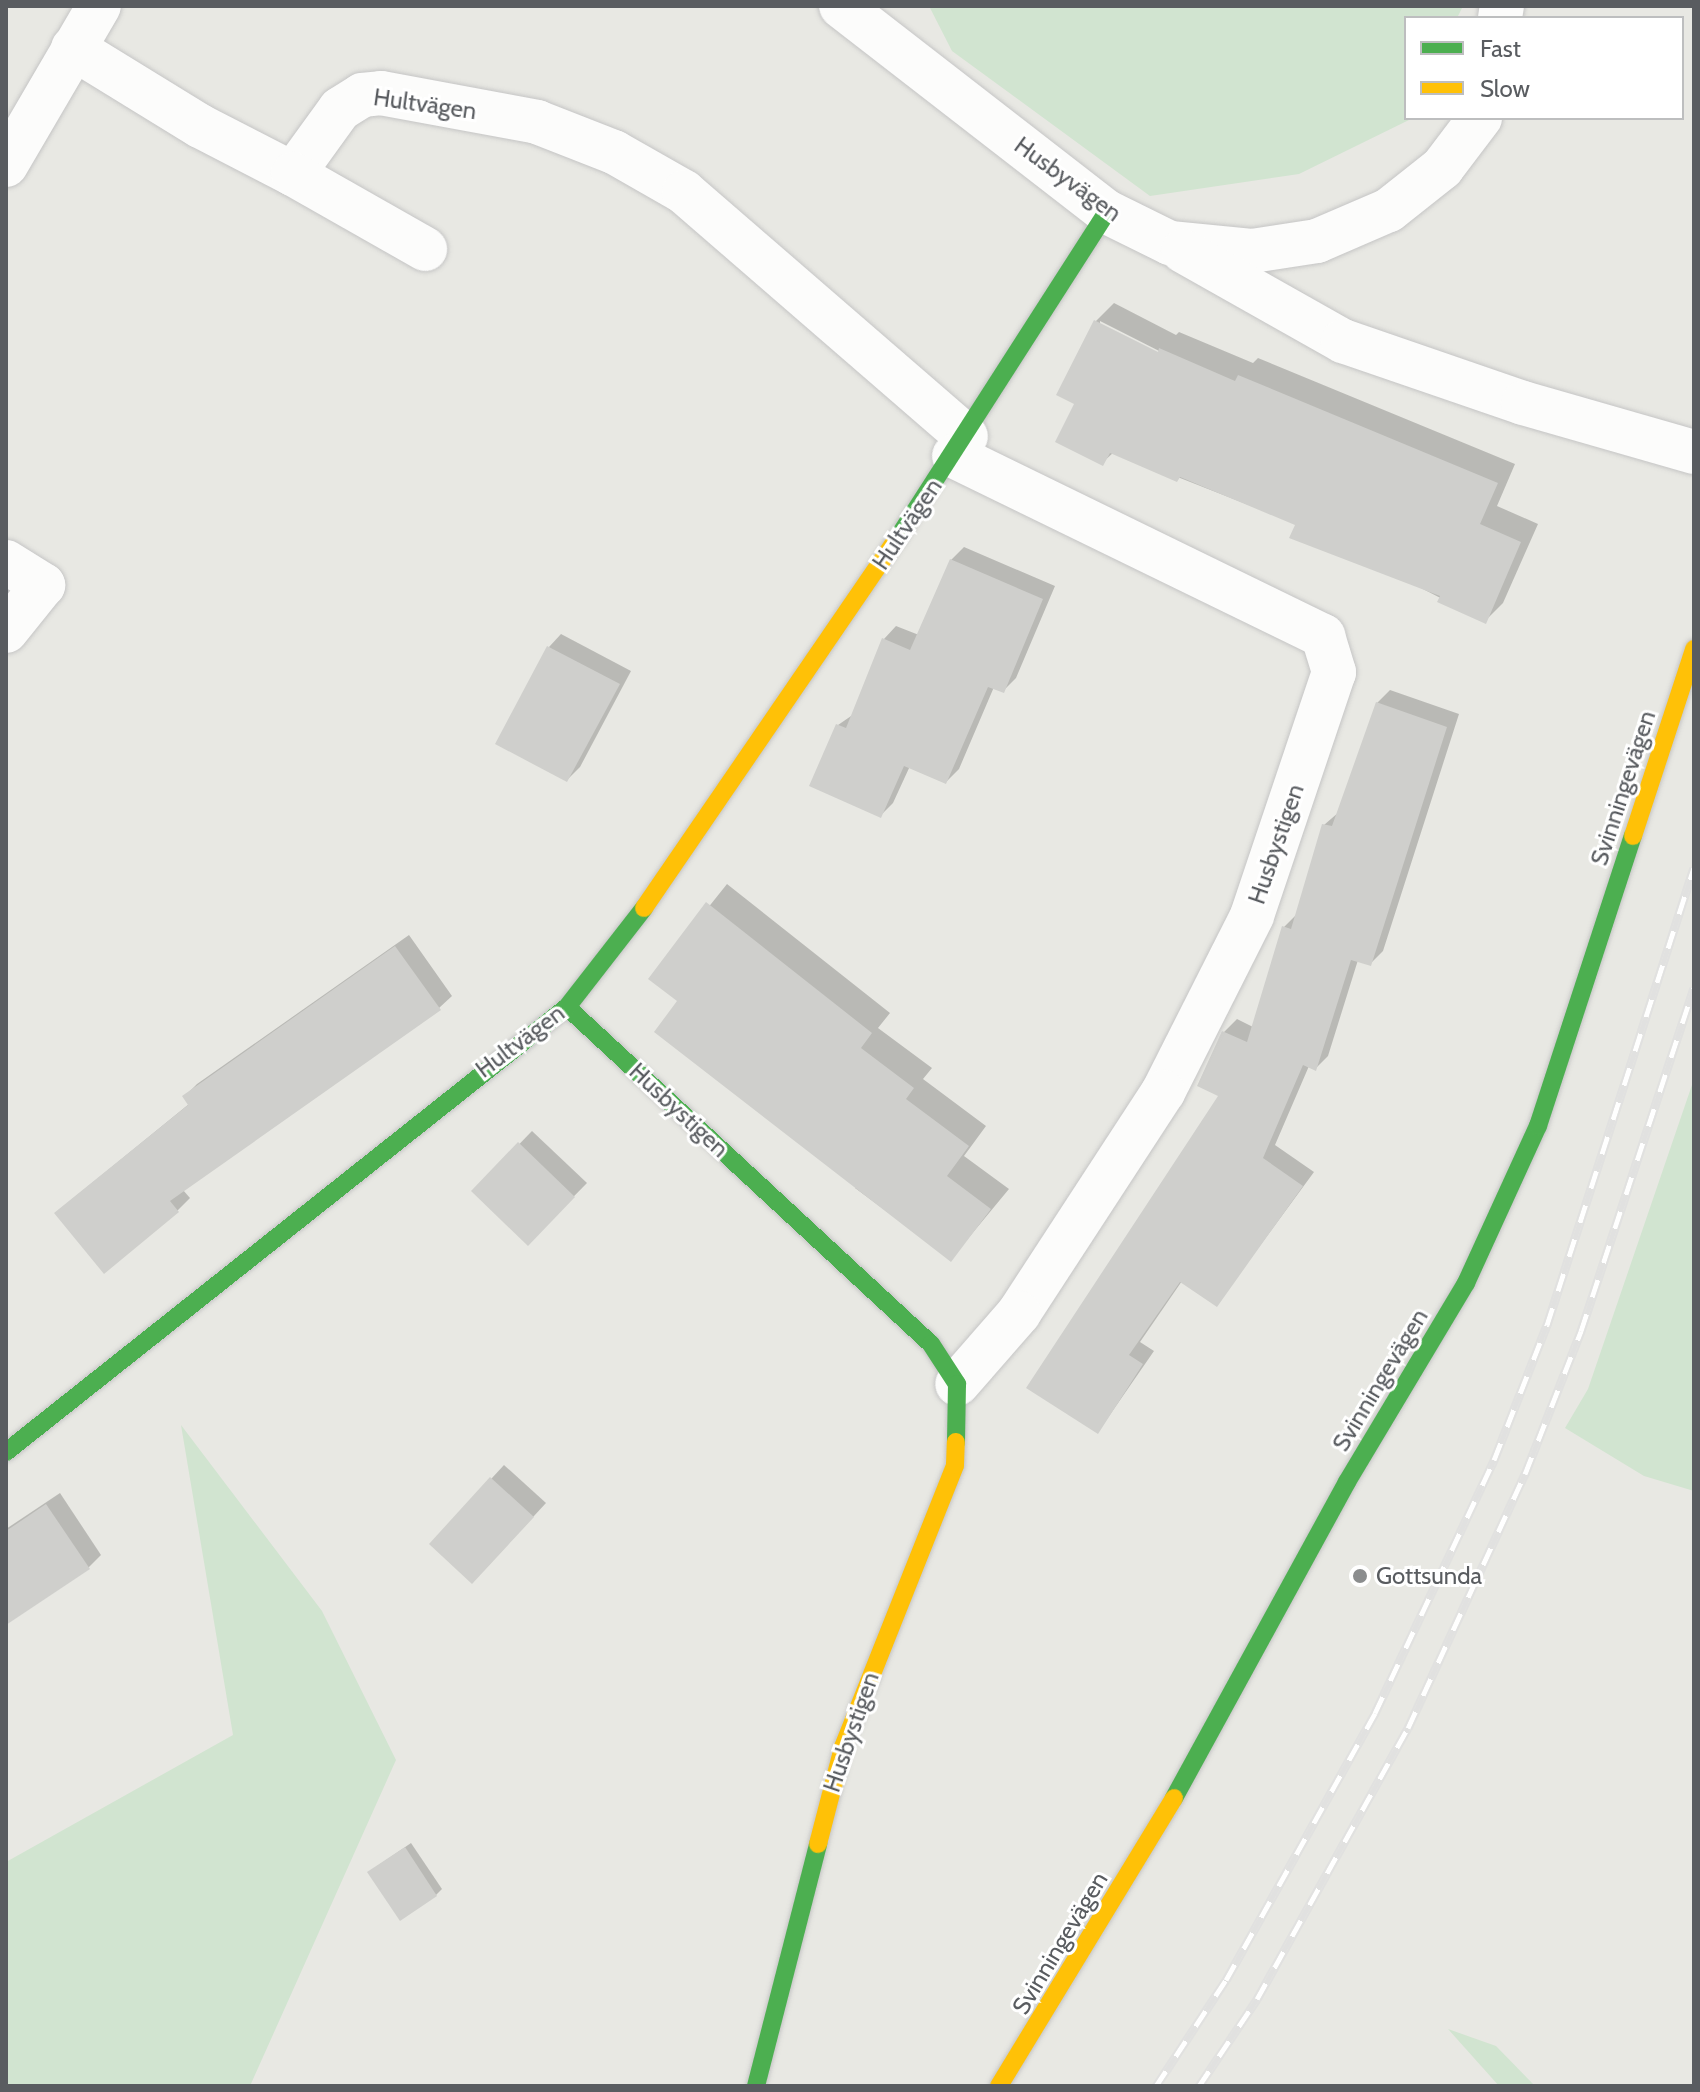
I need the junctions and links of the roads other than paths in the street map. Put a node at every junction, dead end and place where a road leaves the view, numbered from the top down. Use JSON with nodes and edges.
{"nodes":[{"id":1,"x":99,"y":6,"type":"edge"},
{"id":2,"x":841,"y":6,"type":"edge"},
{"id":3,"x":73,"y":48,"type":"junction"},
{"id":4,"x":1478,"y":120,"type":"edge"},
{"id":5,"x":6,"y":165,"type":"edge"},
{"id":6,"x":293,"y":174,"type":"junction"},
{"id":7,"x":1107,"y":212,"type":"junction"},
{"id":8,"x":1170,"y":243,"type":"junction"},
{"id":9,"x":425,"y":249,"type":"dead end"},
{"id":10,"x":960,"y":446,"type":"junction"},
{"id":11,"x":1694,"y":452,"type":"edge"},
{"id":12,"x":6,"y":562,"type":"edge"},
{"id":13,"x":6,"y":631,"type":"edge"},
{"id":14,"x":1694,"y":649,"type":"edge"},
{"id":15,"x":567,"y":1007,"type":"junction"},
{"id":16,"x":957,"y":1384,"type":"junction"},
{"id":17,"x":6,"y":1452,"type":"edge"},
{"id":18,"x":756,"y":2086,"type":"edge"},
{"id":19,"x":999,"y":2086,"type":"edge"}],
"edges":[{"from":1,"to":3,"type":"street"},
{"from":2,"to":7,"type":"street","name":"Husbyvägen"},
{"from":3,"to":5,"type":"street"},
{"from":3,"to":6,"type":"street"},
{"from":4,"to":8,"type":"street","name":"Husbyvägen"},
{"from":6,"to":9,"type":"street"},
{"from":6,"to":10,"type":"street","name":"Hultvägen"},
{"from":7,"to":8,"type":"street","name":"Husbyvägen"},
{"from":7,"to":10,"type":"street","name":"Hultvägen"},
{"from":8,"to":11,"type":"street"},
{"from":10,"to":15,"type":"street","name":"Hultvägen"},
{"from":10,"to":16,"type":"street","name":"Husbystigen"},
{"from":12,"to":13,"type":"street"},
{"from":14,"to":19,"type":"street","name":"Svinningevägen"},
{"from":15,"to":16,"type":"street","name":"Husbystigen"},
{"from":15,"to":17,"type":"street","name":"Hultvägen"},
{"from":16,"to":18,"type":"street","name":"Husbystigen"}]}
